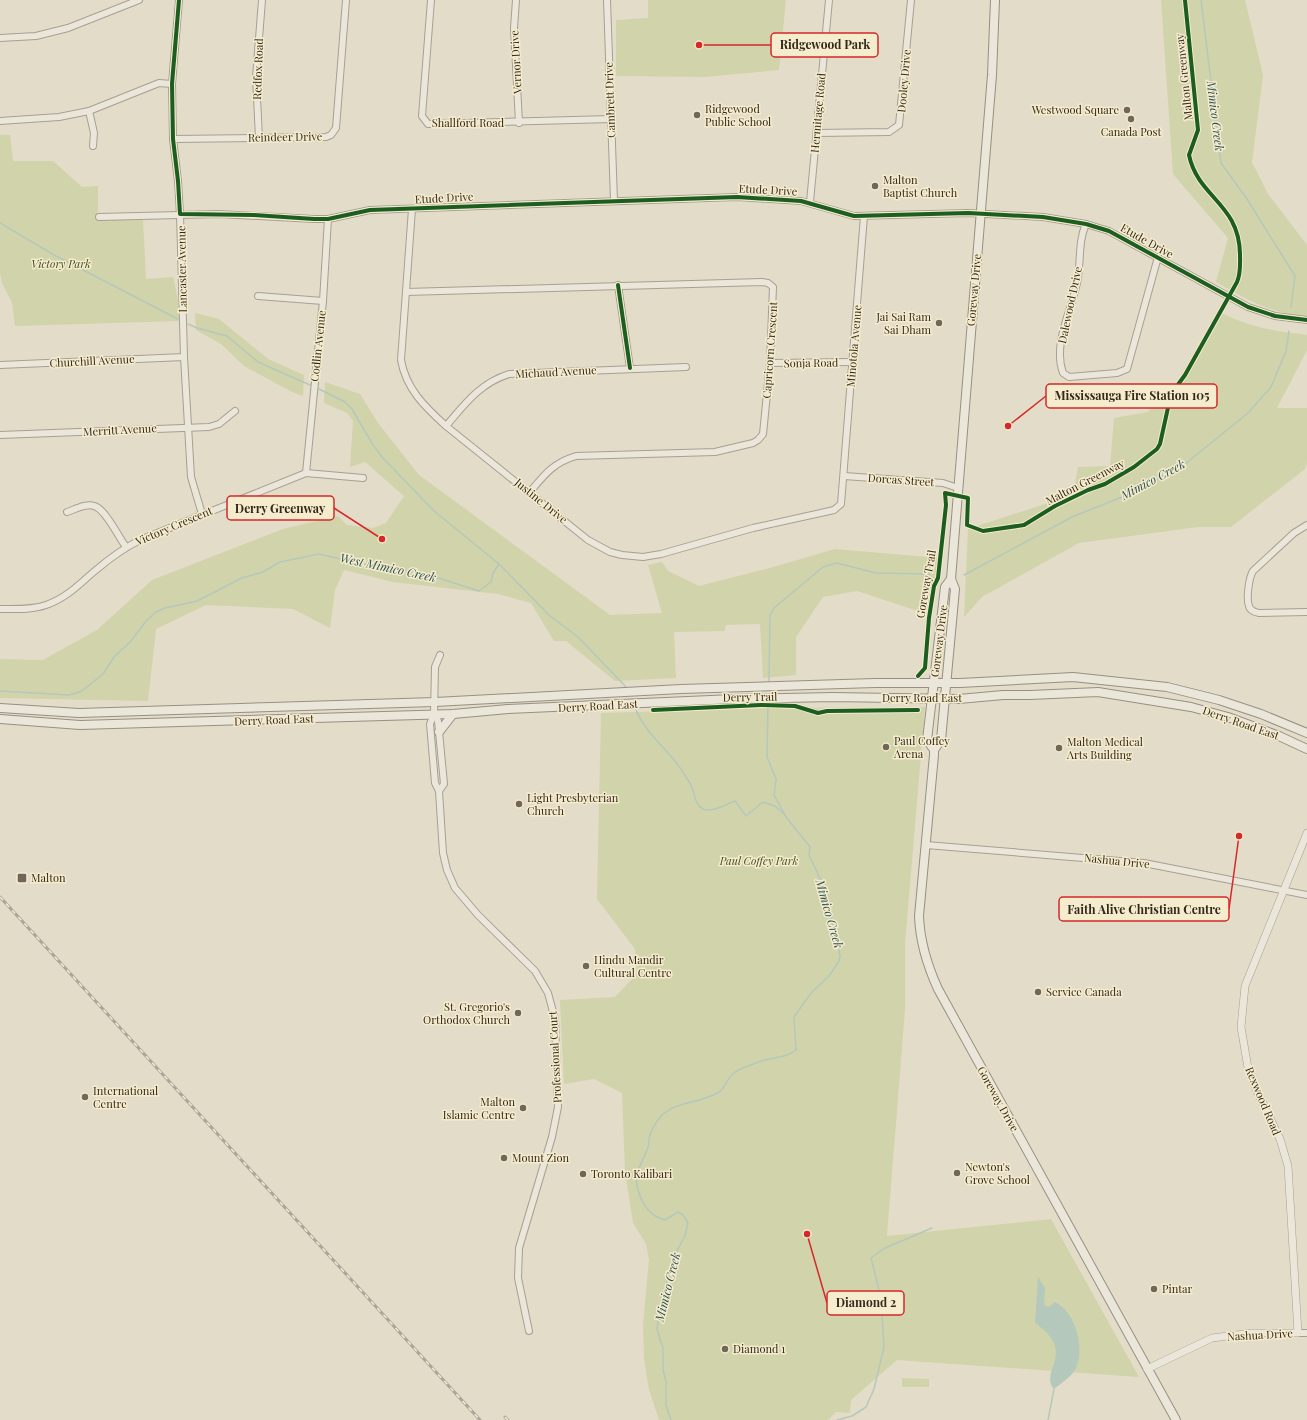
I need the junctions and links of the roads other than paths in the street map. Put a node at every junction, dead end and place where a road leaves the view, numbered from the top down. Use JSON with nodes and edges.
{"nodes":[{"id":1,"x":139,"y":0,"type":"edge"},
{"id":2,"x":179,"y":0,"type":"edge"},
{"id":3,"x":262,"y":0,"type":"edge"},
{"id":4,"x":346,"y":0,"type":"edge"},
{"id":5,"x":431,"y":0,"type":"edge"},
{"id":6,"x":516,"y":0,"type":"edge"},
{"id":7,"x":607,"y":0,"type":"edge"},
{"id":8,"x":829,"y":0,"type":"edge"},
{"id":9,"x":911,"y":0,"type":"edge"},
{"id":10,"x":995,"y":0,"type":"edge"},
{"id":11,"x":0,"y":38,"type":"edge"},
{"id":12,"x":172,"y":84,"type":"junction"},
{"id":13,"x":89,"y":111,"type":"junction"},
{"id":14,"x":611,"y":119,"type":"junction"},
{"id":15,"x":0,"y":121,"type":"edge"},
{"id":16,"x":519,"y":123,"type":"junction"},
{"id":17,"x":817,"y":133,"type":"junction"},
{"id":18,"x":259,"y":138,"type":"junction"},
{"id":19,"x":173,"y":139,"type":"junction"},
{"id":20,"x":93,"y":146,"type":"dead end"},
{"id":21,"x":614,"y":201,"type":"junction"},
{"id":22,"x":810,"y":202,"type":"junction"},
{"id":23,"x":412,"y":209,"type":"junction"},
{"id":24,"x":981,"y":213,"type":"junction"},
{"id":25,"x":180,"y":214,"type":"junction"},
{"id":26,"x":864,"y":216,"type":"junction"},
{"id":27,"x":99,"y":217,"type":"dead end"},
{"id":28,"x":328,"y":219,"type":"junction"},
{"id":29,"x":1086,"y":224,"type":"junction"},
{"id":30,"x":1158,"y":257,"type":"junction"},
{"id":31,"x":618,"y":285,"type":"junction"},
{"id":32,"x":406,"y":292,"type":"junction"},
{"id":33,"x":258,"y":296,"type":"dead end"},
{"id":34,"x":323,"y":301,"type":"junction"},
{"id":35,"x":1307,"y":320,"type":"edge"},
{"id":36,"x":184,"y":357,"type":"junction"},
{"id":37,"x":852,"y":362,"type":"junction"},
{"id":38,"x":770,"y":363,"type":"junction"},
{"id":39,"x":0,"y":365,"type":"edge"},
{"id":40,"x":686,"y":367,"type":"dead end"},
{"id":41,"x":630,"y":368,"type":"junction"},
{"id":42,"x":235,"y":411,"type":"dead end"},
{"id":43,"x":446,"y":426,"type":"junction"},
{"id":44,"x":188,"y":427,"type":"junction"},
{"id":45,"x":0,"y":435,"type":"edge"},
{"id":46,"x":306,"y":473,"type":"junction"},
{"id":47,"x":844,"y":476,"type":"junction"},
{"id":48,"x":362,"y":478,"type":"dead end"},
{"id":49,"x":958,"y":488,"type":"junction"},
{"id":50,"x":530,"y":492,"type":"junction"},
{"id":51,"x":67,"y":512,"type":"dead end"},
{"id":52,"x":202,"y":514,"type":"junction"},
{"id":53,"x":1307,"y":525,"type":"edge"},
{"id":54,"x":126,"y":547,"type":"junction"},
{"id":55,"x":951,"y":579,"type":"junction"},
{"id":56,"x":0,"y":609,"type":"edge"},
{"id":57,"x":1307,"y":612,"type":"edge"},
{"id":58,"x":440,"y":655,"type":"dead end"},
{"id":59,"x":934,"y":682,"type":"junction"},
{"id":60,"x":947,"y":682,"type":"junction"},
{"id":61,"x":833,"y":684,"type":"junction"},
{"id":62,"x":732,"y":688,"type":"junction"},
{"id":63,"x":654,"y":691,"type":"junction"},
{"id":64,"x":832,"y":697,"type":"junction"},
{"id":65,"x":931,"y":698,"type":"junction"},
{"id":66,"x":945,"y":698,"type":"junction"},
{"id":67,"x":733,"y":699,"type":"junction"},
{"id":68,"x":435,"y":702,"type":"junction"},
{"id":69,"x":654,"y":703,"type":"junction"},
{"id":70,"x":0,"y":708,"type":"edge"},
{"id":71,"x":434,"y":714,"type":"junction"},
{"id":72,"x":453,"y":714,"type":"junction"},
{"id":73,"x":0,"y":719,"type":"edge"},
{"id":74,"x":439,"y":732,"type":"junction"},
{"id":75,"x":1307,"y":733,"type":"edge"},
{"id":76,"x":1307,"y":748,"type":"edge"},
{"id":77,"x":934,"y":750,"type":"junction"},
{"id":78,"x":439,"y":791,"type":"junction"},
{"id":79,"x":1307,"y":832,"type":"edge"},
{"id":80,"x":926,"y":845,"type":"junction"},
{"id":81,"x":1283,"y":890,"type":"junction"},
{"id":82,"x":1307,"y":894,"type":"edge"},
{"id":83,"x":529,"y":1331,"type":"dead end"},
{"id":84,"x":1298,"y":1333,"type":"junction"},
{"id":85,"x":1307,"y":1333,"type":"edge"},
{"id":86,"x":1147,"y":1369,"type":"junction"},
{"id":87,"x":1176,"y":1420,"type":"edge"}],
"edges":[{"from":1,"to":11,"type":"street"},
{"from":2,"to":12,"type":"street","name":"Lancaster Avenue"},
{"from":3,"to":18,"type":"street","name":"Redfox Road"},
{"from":4,"to":18,"type":"street","name":"Reindeer Drive"},
{"from":5,"to":16,"type":"street","name":"Shallford Road"},
{"from":6,"to":16,"type":"street","name":"Vernor Drive"},
{"from":7,"to":14,"type":"street","name":"Cambrett Drive"},
{"from":8,"to":17,"type":"street","name":"Hermitage Road"},
{"from":9,"to":17,"type":"street","name":"Dooley Drive"},
{"from":10,"to":24,"type":"main road","name":"Goreway Drive"},
{"from":12,"to":13,"type":"street"},
{"from":12,"to":19,"type":"street","name":"Lancaster Avenue"},
{"from":13,"to":15,"type":"street"},
{"from":13,"to":20,"type":"street"},
{"from":14,"to":16,"type":"street","name":"Shallford Road"},
{"from":14,"to":21,"type":"street","name":"Cambrett Drive"},
{"from":17,"to":22,"type":"street","name":"Hermitage Road"},
{"from":18,"to":19,"type":"street","name":"Reindeer Drive"},
{"from":19,"to":25,"type":"street","name":"Lancaster Avenue"},
{"from":21,"to":22,"type":"street","name":"Etude Drive"},
{"from":21,"to":23,"type":"street","name":"Etude Drive"},
{"from":22,"to":26,"type":"street","name":"Etude Drive"},
{"from":23,"to":28,"type":"street","name":"Etude Drive"},
{"from":23,"to":32,"type":"street","name":"Justine Drive"},
{"from":24,"to":26,"type":"street","name":"Etude Drive"},
{"from":24,"to":29,"type":"street","name":"Etude Drive"},
{"from":24,"to":49,"type":"main road","name":"Goreway Drive"},
{"from":25,"to":27,"type":"street","name":"Etude Drive"},
{"from":25,"to":28,"type":"street","name":"Etude Drive"},
{"from":25,"to":36,"type":"street","name":"Lancaster Avenue"},
{"from":26,"to":37,"type":"street","name":"Minotola Avenue"},
{"from":28,"to":34,"type":"street","name":"Codlin Avenue"},
{"from":29,"to":30,"type":"street","name":"Etude Drive"},
{"from":29,"to":30,"type":"street","name":"Dalewood Drive"},
{"from":30,"to":35,"type":"street","name":"Etude Drive"},
{"from":31,"to":32,"type":"street","name":"Capricorn Crescent"},
{"from":31,"to":38,"type":"street","name":"Capricorn Crescent"},
{"from":31,"to":41,"type":"street"},
{"from":32,"to":43,"type":"street","name":"Justine Drive"},
{"from":33,"to":34,"type":"street"},
{"from":34,"to":46,"type":"street","name":"Codlin Avenue"},
{"from":36,"to":39,"type":"street","name":"Churchill Avenue"},
{"from":36,"to":44,"type":"street","name":"Lancaster Avenue"},
{"from":37,"to":38,"type":"street","name":"Sonja Road"},
{"from":37,"to":47,"type":"street","name":"Minotola Avenue"},
{"from":38,"to":50,"type":"street","name":"Capricorn Crescent"},
{"from":40,"to":41,"type":"street","name":"Michaud Avenue"},
{"from":41,"to":43,"type":"street","name":"Michaud Avenue"},
{"from":42,"to":44,"type":"street","name":"Merritt Avenue"},
{"from":43,"to":50,"type":"street","name":"Justine Drive"},
{"from":44,"to":45,"type":"street","name":"Merritt Avenue"},
{"from":44,"to":52,"type":"street","name":"Lancaster Avenue"},
{"from":46,"to":48,"type":"street","name":"Victory Crescent"},
{"from":46,"to":52,"type":"street","name":"Victory Crescent"},
{"from":47,"to":49,"type":"street","name":"Dorcas Street"},
{"from":47,"to":50,"type":"street","name":"Justine Drive"},
{"from":49,"to":55,"type":"main road","name":"Goreway Drive"},
{"from":51,"to":54,"type":"street"},
{"from":52,"to":54,"type":"street","name":"Victory Crescent"},
{"from":53,"to":57,"type":"street"},
{"from":54,"to":56,"type":"street","name":"Victory Crescent"},
{"from":55,"to":59,"type":"main road","name":"Goreway Drive"},
{"from":55,"to":60,"type":"main road","name":"Goreway Drive"},
{"from":58,"to":68,"type":"street","name":"Professional Court"},
{"from":59,"to":60,"type":"main road","name":"Derry Road East"},
{"from":59,"to":61,"type":"main road","name":"Derry Road East"},
{"from":59,"to":65,"type":"main road","name":"Goreway Drive"},
{"from":60,"to":66,"type":"main road","name":"Goreway Drive"},
{"from":60,"to":75,"type":"main road","name":"Derry Road East"},
{"from":61,"to":62,"type":"main road","name":"Derry Road East"},
{"from":61,"to":64,"type":"main road"},
{"from":62,"to":63,"type":"main road","name":"Derry Road East"},
{"from":62,"to":67,"type":"main road"},
{"from":63,"to":68,"type":"main road","name":"Derry Road East"},
{"from":63,"to":69,"type":"main road"},
{"from":64,"to":65,"type":"main road","name":"Derry Road East"},
{"from":64,"to":67,"type":"main road","name":"Derry Road East"},
{"from":65,"to":66,"type":"main road","name":"Derry Road East"},
{"from":65,"to":77,"type":"main road","name":"Goreway Drive"},
{"from":66,"to":76,"type":"main road","name":"Derry Road East"},
{"from":66,"to":77,"type":"main road","name":"Goreway Drive"},
{"from":67,"to":69,"type":"main road","name":"Derry Road East"},
{"from":68,"to":70,"type":"main road","name":"Derry Road East"},
{"from":68,"to":71,"type":"street","name":"Professional Court"},
{"from":69,"to":72,"type":"main road","name":"Derry Road East"},
{"from":71,"to":72,"type":"main road","name":"Derry Road East"},
{"from":71,"to":73,"type":"main road","name":"Derry Road East"},
{"from":71,"to":74,"type":"street","name":"Professional Court"},
{"from":71,"to":78,"type":"street","name":"Professional Court"},
{"from":72,"to":74,"type":"main road"},
{"from":74,"to":78,"type":"street","name":"Professional Court"},
{"from":77,"to":80,"type":"main road","name":"Goreway Drive"},
{"from":78,"to":83,"type":"street","name":"Professional Court"},
{"from":79,"to":81,"type":"street","name":"Rexwood Road"},
{"from":80,"to":81,"type":"street","name":"Nashua Drive"},
{"from":80,"to":86,"type":"main road","name":"Goreway Drive"},
{"from":81,"to":82,"type":"street","name":"Nashua Drive"},
{"from":81,"to":84,"type":"street","name":"Rexwood Road"},
{"from":84,"to":85,"type":"street","name":"Nashua Drive"},
{"from":84,"to":86,"type":"street","name":"Nashua Drive"},
{"from":86,"to":87,"type":"main road","name":"Goreway Drive"}]}
